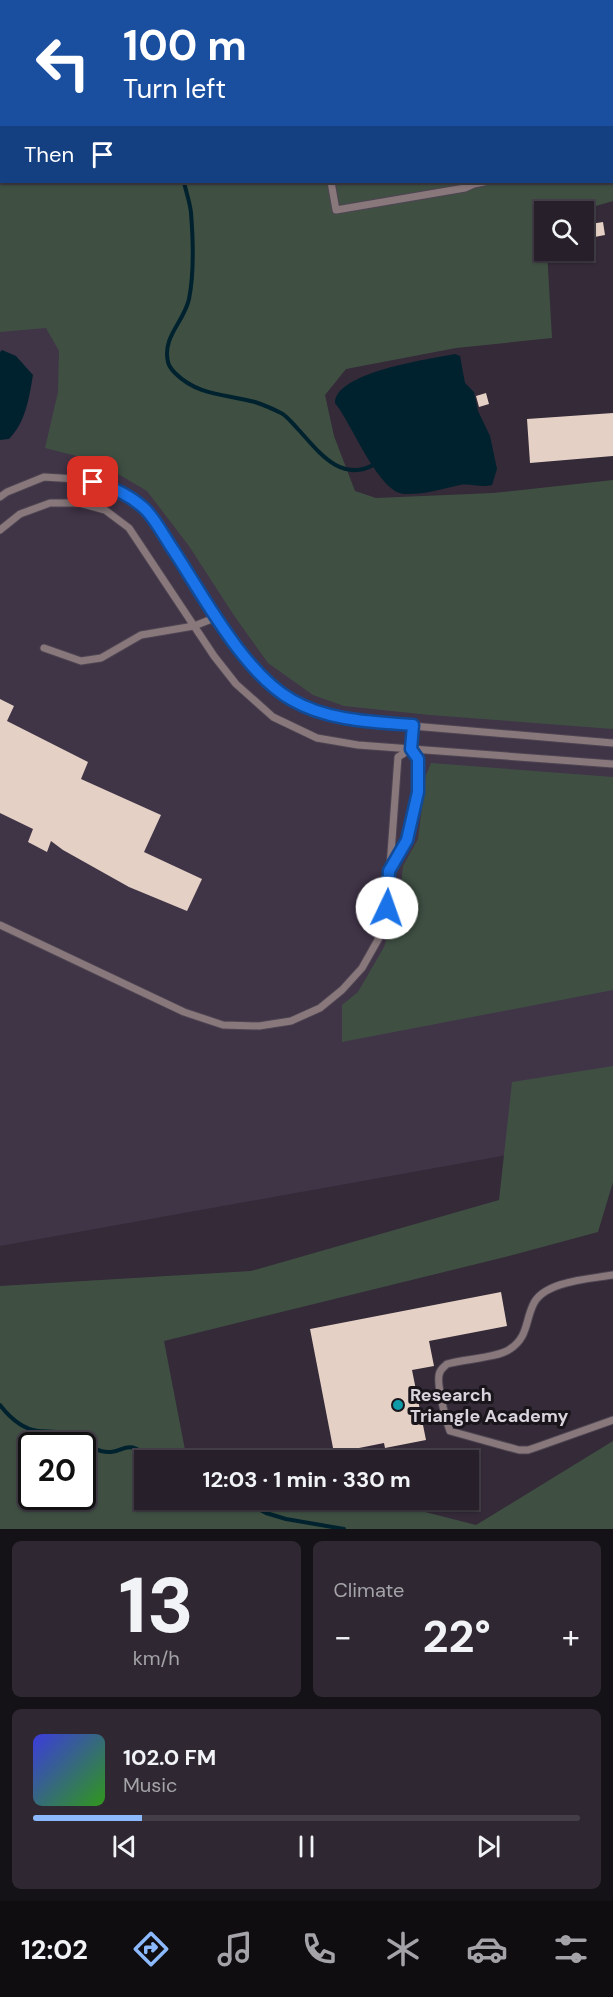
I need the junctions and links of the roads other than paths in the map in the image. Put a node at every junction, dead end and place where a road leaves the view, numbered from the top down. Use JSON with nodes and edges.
{"nodes":[{"id":1,"x":331,"y":183,"type":"edge"},
{"id":2,"x":451,"y":183,"type":"edge"},
{"id":3,"x":474,"y":183,"type":"edge"},
{"id":4,"x":452,"y":190,"type":"junction"},
{"id":5,"x":0,"y":497,"type":"edge"},
{"id":6,"x":0,"y":530,"type":"edge"},
{"id":7,"x":217,"y":617,"type":"junction"},
{"id":8,"x":194,"y":626,"type":"junction"},
{"id":9,"x":44,"y":648,"type":"dead end"},
{"id":10,"x":413,"y":725,"type":"junction"},
{"id":11,"x":613,"y":744,"type":"edge"},
{"id":12,"x":411,"y":749,"type":"junction"},
{"id":13,"x":613,"y":764,"type":"edge"},
{"id":14,"x":389,"y":871,"type":"junction"},
{"id":15,"x":0,"y":925,"type":"edge"},
{"id":16,"x":613,"y":1275,"type":"edge"},
{"id":17,"x":613,"y":1420,"type":"edge"}],
"edges":[{"from":1,"to":4,"type":"lane"},
{"from":2,"to":4,"type":"lane"},
{"from":3,"to":4,"type":"lane"},
{"from":5,"to":7,"type":"lane"},
{"from":6,"to":8,"type":"lane"},
{"from":7,"to":8,"type":"lane"},
{"from":7,"to":10,"type":"lane"},
{"from":8,"to":9,"type":"lane"},
{"from":8,"to":12,"type":"lane"},
{"from":10,"to":11,"type":"lane"},
{"from":10,"to":12,"type":"lane"},
{"from":12,"to":13,"type":"lane"},
{"from":12,"to":14,"type":"lane"},
{"from":12,"to":14,"type":"lane"},
{"from":14,"to":15,"type":"lane"},
{"from":16,"to":17,"type":"lane"}]}
